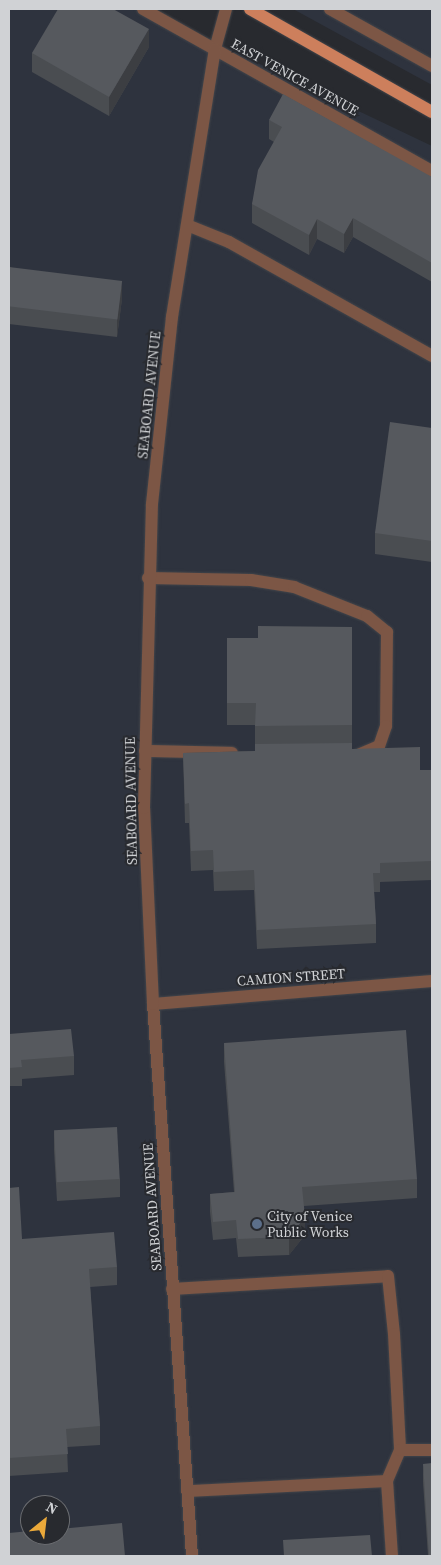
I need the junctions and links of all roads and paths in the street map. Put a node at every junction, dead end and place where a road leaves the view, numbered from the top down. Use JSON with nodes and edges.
{"nodes":[{"id":1,"x":143,"y":9,"type":"edge"},
{"id":2,"x":226,"y":9,"type":"edge"},
{"id":3,"x":250,"y":9,"type":"edge"},
{"id":4,"x":330,"y":9,"type":"edge"},
{"id":5,"x":215,"y":49,"type":"junction"},
{"id":6,"x":432,"y":66,"type":"edge"},
{"id":7,"x":432,"y":112,"type":"edge"},
{"id":8,"x":432,"y":171,"type":"edge"},
{"id":9,"x":187,"y":225,"type":"junction"},
{"id":10,"x":432,"y":356,"type":"edge"},
{"id":11,"x":148,"y":578,"type":"junction"},
{"id":12,"x":145,"y":751,"type":"junction"},
{"id":13,"x":242,"y":754,"type":"edge"},
{"id":14,"x":350,"y":754,"type":"edge"},
{"id":15,"x":432,"y":981,"type":"edge"},
{"id":16,"x":153,"y":1004,"type":"junction"},
{"id":17,"x":172,"y":1289,"type":"junction"},
{"id":18,"x":400,"y":1450,"type":"junction"},
{"id":19,"x":432,"y":1450,"type":"edge"},
{"id":20,"x":387,"y":1482,"type":"junction"},
{"id":21,"x":187,"y":1491,"type":"junction"},
{"id":22,"x":192,"y":1556,"type":"edge"},
{"id":23,"x":392,"y":1556,"type":"edge"}],
"edges":[{"from":1,"to":5,"type":"street","name":"EAST VENICE AVENUE"},
{"from":2,"to":5,"type":"street","name":"SEABOARD AVENUE"},
{"from":3,"to":7,"type":"main road"},
{"from":4,"to":6,"type":"street"},
{"from":5,"to":8,"type":"street","name":"EAST VENICE AVENUE"},
{"from":5,"to":9,"type":"street","name":"SEABOARD AVENUE"},
{"from":9,"to":10,"type":"street"},
{"from":9,"to":11,"type":"street","name":"SEABOARD AVENUE"},
{"from":11,"to":12,"type":"street","name":"SEABOARD AVENUE"},
{"from":11,"to":14,"type":"street"},
{"from":12,"to":13,"type":"street"},
{"from":12,"to":16,"type":"street","name":"SEABOARD AVENUE"},
{"from":15,"to":16,"type":"street","name":"CAMION STREET"},
{"from":16,"to":17,"type":"street","name":"SEABOARD AVENUE"},
{"from":17,"to":18,"type":"street"},
{"from":17,"to":21,"type":"street","name":"SEABOARD AVENUE"},
{"from":18,"to":19,"type":"street"},
{"from":18,"to":20,"type":"street"},
{"from":20,"to":21,"type":"street"},
{"from":20,"to":23,"type":"street"},
{"from":21,"to":22,"type":"street","name":"SEABOARD AVENUE"}]}
